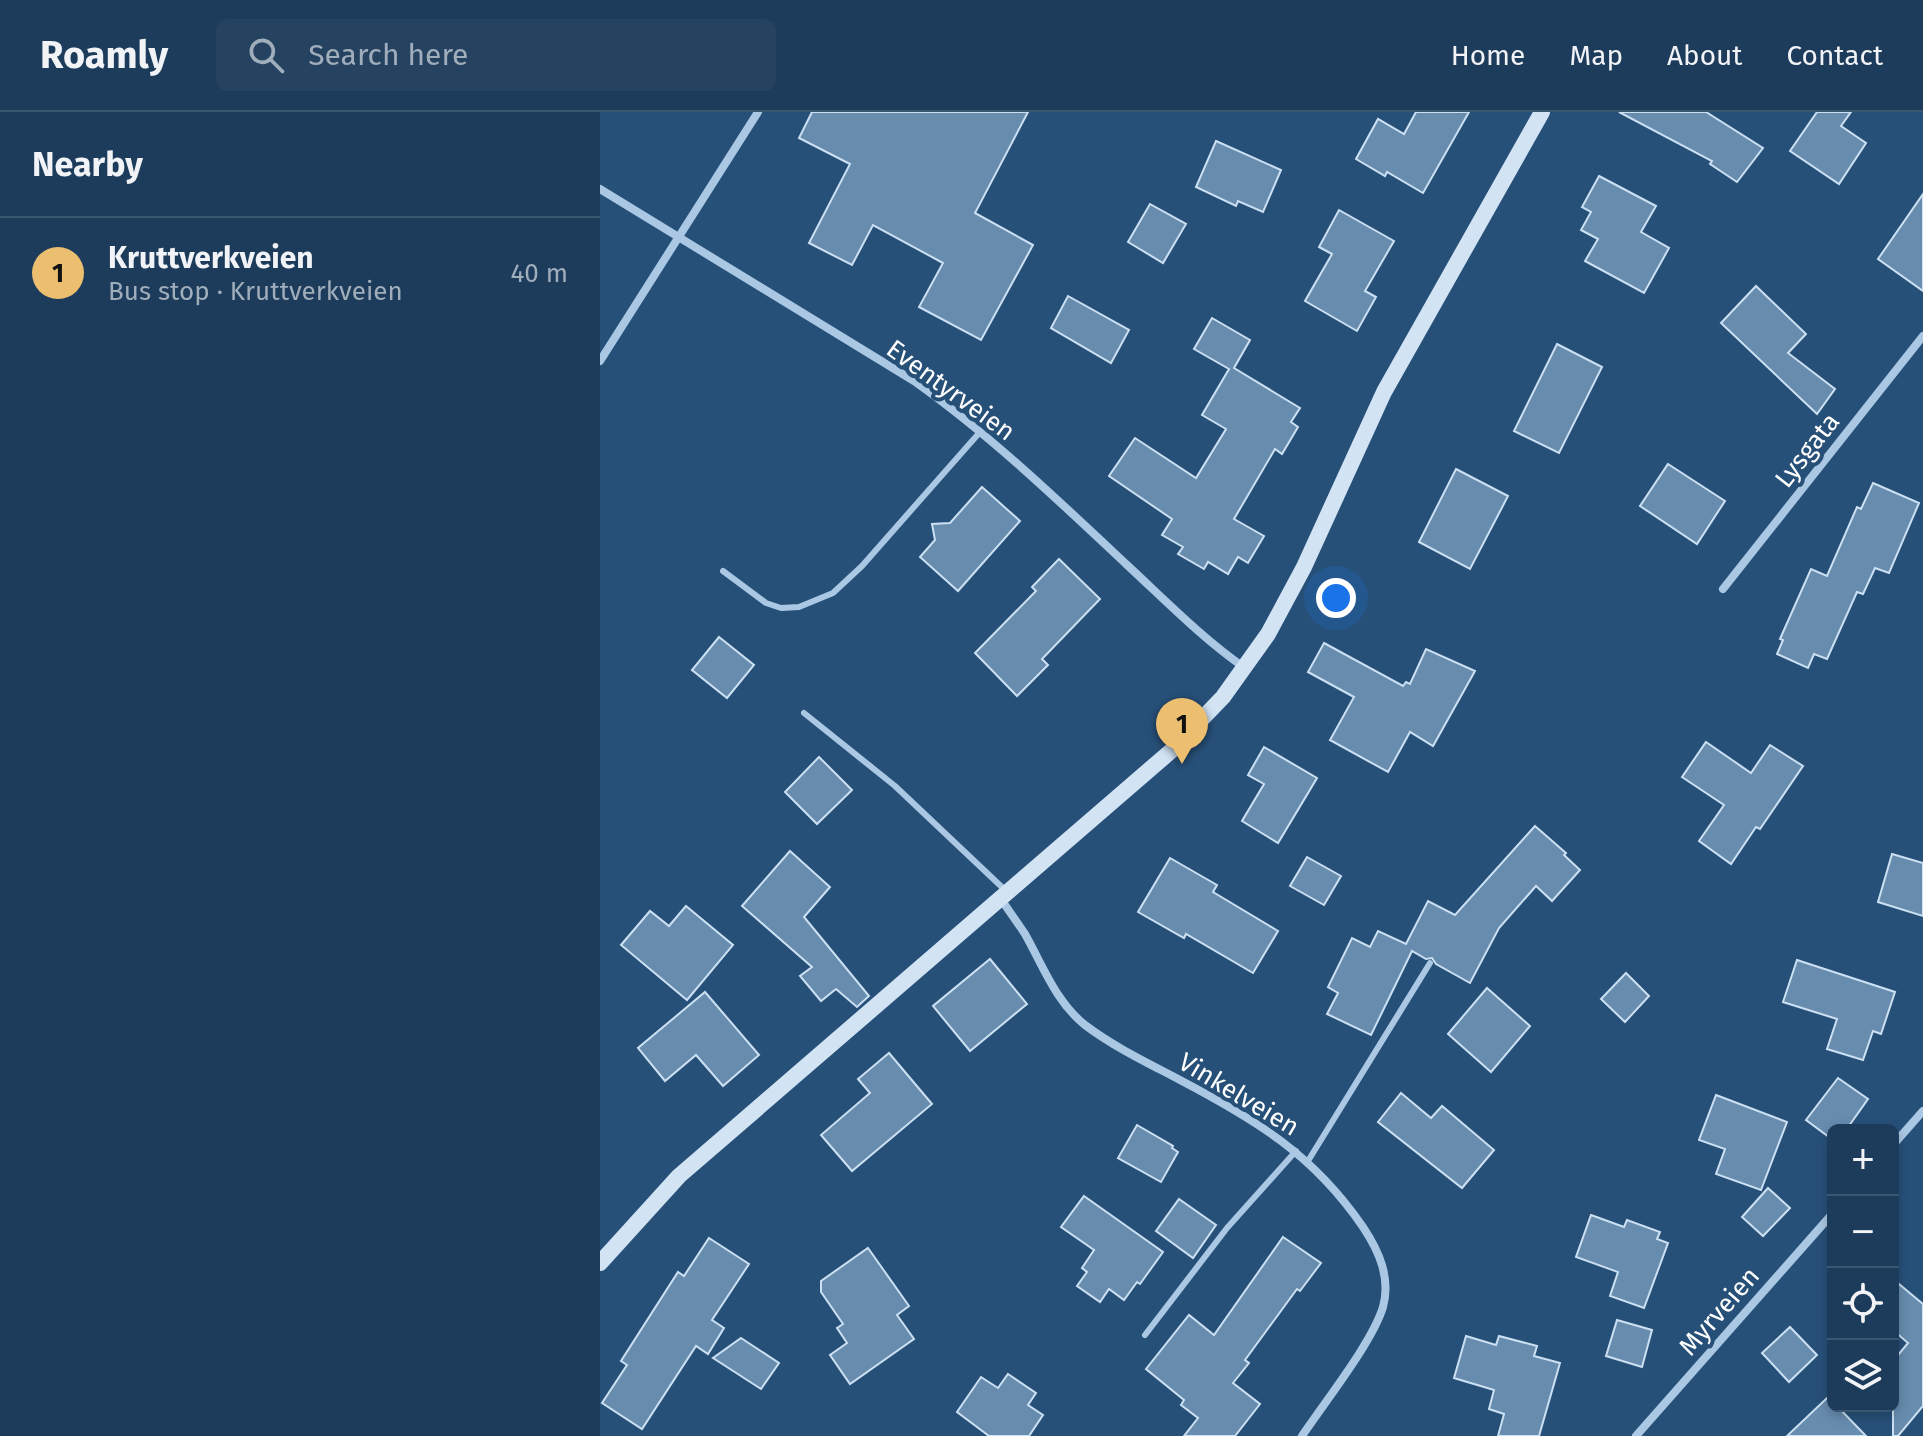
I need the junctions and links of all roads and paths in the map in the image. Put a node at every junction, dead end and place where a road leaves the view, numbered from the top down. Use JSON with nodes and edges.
{"nodes":[{"id":1,"x":758,"y":112,"type":"edge"},
{"id":2,"x":1542,"y":112,"type":"edge"},
{"id":3,"x":600,"y":189,"type":"edge"},
{"id":4,"x":679,"y":237,"type":"junction"},
{"id":5,"x":1923,"y":336,"type":"edge"},
{"id":6,"x":600,"y":361,"type":"edge"},
{"id":7,"x":980,"y":432,"type":"junction"},
{"id":8,"x":723,"y":571,"type":"dead end"},
{"id":9,"x":1723,"y":589,"type":"dead end"},
{"id":10,"x":1245,"y":668,"type":"junction"},
{"id":11,"x":804,"y":713,"type":"dead end"},
{"id":12,"x":1004,"y":895,"type":"junction"},
{"id":13,"x":1430,"y":963,"type":"dead end"},
{"id":14,"x":1923,"y":1111,"type":"edge"},
{"id":15,"x":1899,"y":1138,"type":"edge"},
{"id":16,"x":1296,"y":1151,"type":"junction"},
{"id":17,"x":1308,"y":1161,"type":"junction"},
{"id":18,"x":1827,"y":1220,"type":"edge"},
{"id":19,"x":600,"y":1263,"type":"edge"},
{"id":20,"x":1145,"y":1335,"type":"dead end"},
{"id":21,"x":1302,"y":1436,"type":"edge"},
{"id":22,"x":1636,"y":1436,"type":"edge"}],
"edges":[{"from":1,"to":4,"type":"street"},
{"from":2,"to":10,"type":"street"},
{"from":3,"to":4,"type":"street","name":"Eventyrveien"},
{"from":4,"to":6,"type":"street"},
{"from":4,"to":7,"type":"street","name":"Eventyrveien"},
{"from":5,"to":9,"type":"street","name":"Lysgata"},
{"from":7,"to":8,"type":"lane"},
{"from":7,"to":10,"type":"street","name":"Eventyrveien"},
{"from":10,"to":12,"type":"street"},
{"from":11,"to":12,"type":"lane"},
{"from":12,"to":16,"type":"street","name":"Vinkelveien"},
{"from":12,"to":19,"type":"street"},
{"from":13,"to":17,"type":"lane"},
{"from":14,"to":15,"type":"street"},
{"from":16,"to":17,"type":"street","name":"Vinkelveien"},
{"from":16,"to":20,"type":"lane"},
{"from":17,"to":21,"type":"street","name":"Vinkelveien"},
{"from":18,"to":22,"type":"street","name":"Myrveien"}]}
